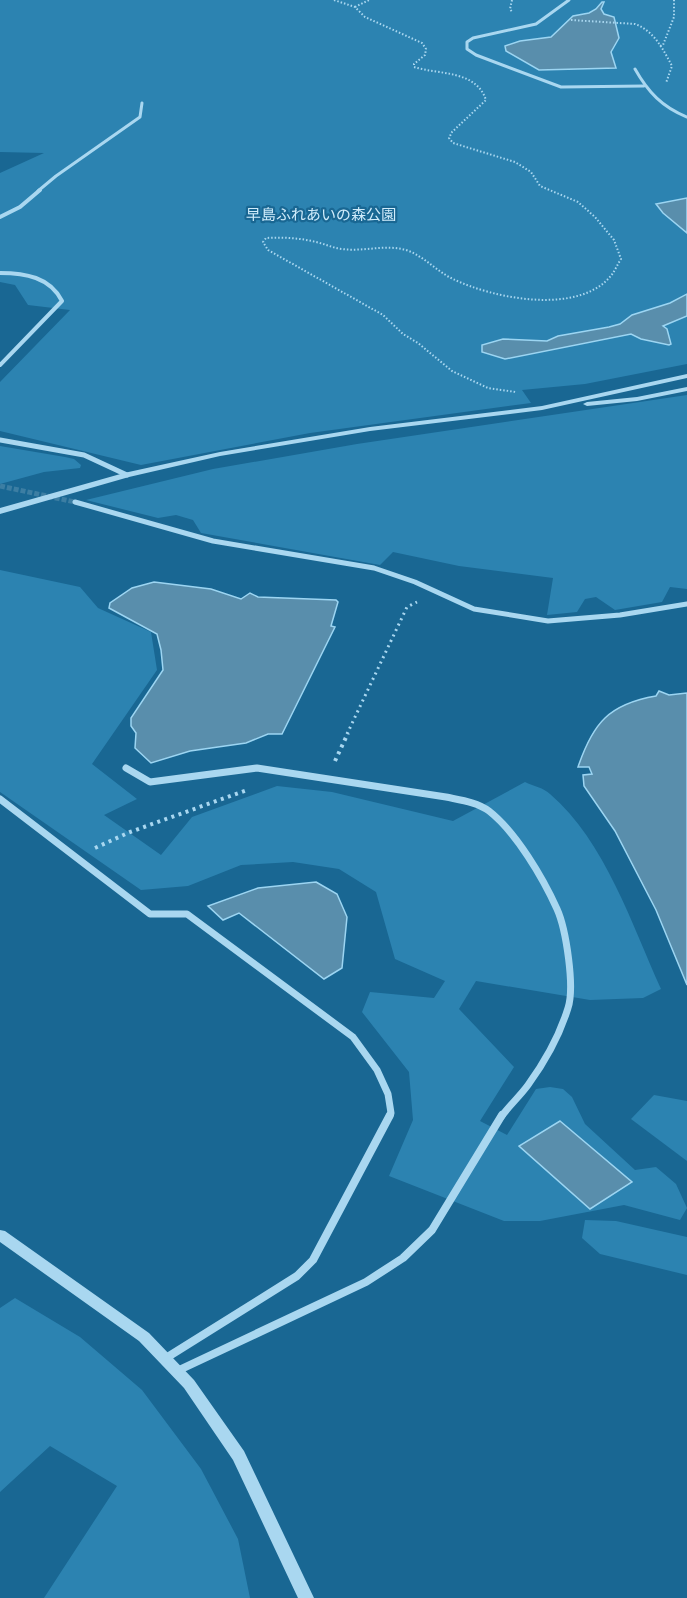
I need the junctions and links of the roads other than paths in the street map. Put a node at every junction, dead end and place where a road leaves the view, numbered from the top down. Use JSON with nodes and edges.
{"nodes":[{"id":1,"x":569,"y":0,"type":"edge"},
{"id":2,"x":635,"y":69,"type":"dead end"},
{"id":3,"x":644,"y":86,"type":"junction"},
{"id":4,"x":142,"y":103,"type":"dead end"},
{"id":5,"x":687,"y":117,"type":"edge"},
{"id":6,"x":0,"y":217,"type":"edge"},
{"id":7,"x":0,"y":273,"type":"edge"},
{"id":8,"x":0,"y":365,"type":"edge"},
{"id":9,"x":687,"y":376,"type":"edge"},
{"id":10,"x":687,"y":389,"type":"edge"},
{"id":11,"x":542,"y":408,"type":"junction"},
{"id":12,"x":0,"y":440,"type":"edge"},
{"id":13,"x":127,"y":475,"type":"junction"},
{"id":14,"x":75,"y":502,"type":"tunnel mouth"},
{"id":15,"x":0,"y":511,"type":"edge"},
{"id":16,"x":687,"y":604,"type":"edge"},
{"id":17,"x":126,"y":768,"type":"dead end"},
{"id":18,"x":0,"y":799,"type":"edge"},
{"id":19,"x":0,"y":1235,"type":"edge"},
{"id":20,"x":165,"y":1359,"type":"junction"},
{"id":21,"x":177,"y":1371,"type":"junction"},
{"id":22,"x":299,"y":1590,"type":"edge"},
{"id":23,"x":306,"y":1598,"type":"edge"}],
"edges":[{"from":1,"to":3,"type":"street"},
{"from":2,"to":3,"type":"street"},
{"from":3,"to":5,"type":"street"},
{"from":4,"to":6,"type":"street"},
{"from":7,"to":8,"type":"street"},
{"from":9,"to":11,"type":"street"},
{"from":10,"to":11,"type":"street"},
{"from":11,"to":13,"type":"street"},
{"from":12,"to":13,"type":"street"},
{"from":13,"to":15,"type":"street"},
{"from":14,"to":16,"type":"street"},
{"from":17,"to":21,"type":"street"},
{"from":18,"to":20,"type":"street"},
{"from":19,"to":20,"type":"street"},
{"from":20,"to":21,"type":"street"},
{"from":21,"to":22,"type":"street"},
{"from":22,"to":23,"type":"street"}]}
